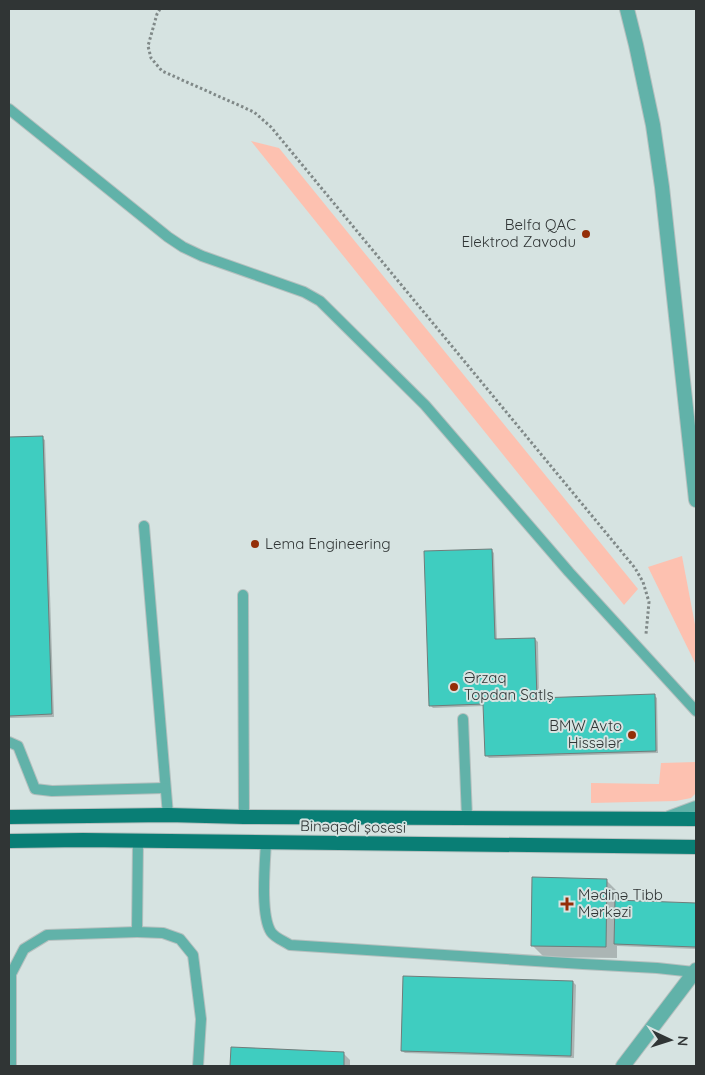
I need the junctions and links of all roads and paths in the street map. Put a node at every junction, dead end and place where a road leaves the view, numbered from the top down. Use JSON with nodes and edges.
{"nodes":[{"id":1,"x":160,"y":9,"type":"edge"},
{"id":2,"x":627,"y":9,"type":"edge"},
{"id":3,"x":9,"y":109,"type":"edge"},
{"id":4,"x":696,"y":500,"type":"edge"},
{"id":5,"x":144,"y":526,"type":"dead end"},
{"id":6,"x":243,"y":595,"type":"dead end"},
{"id":7,"x":644,"y":655,"type":"junction"},
{"id":8,"x":696,"y":712,"type":"edge"},
{"id":9,"x":463,"y":719,"type":"dead end"},
{"id":10,"x":9,"y":742,"type":"edge"},
{"id":11,"x":165,"y":788,"type":"junction"},
{"id":12,"x":696,"y":808,"type":"edge"},
{"id":13,"x":168,"y":815,"type":"junction"},
{"id":14,"x":9,"y":817,"type":"edge"},
{"id":15,"x":244,"y":817,"type":"junction"},
{"id":16,"x":467,"y":817,"type":"junction"},
{"id":17,"x":668,"y":819,"type":"junction"},
{"id":18,"x":696,"y":819,"type":"edge"},
{"id":19,"x":138,"y":840,"type":"junction"},
{"id":20,"x":9,"y":842,"type":"edge"},
{"id":21,"x":266,"y":842,"type":"junction"},
{"id":22,"x":696,"y":847,"type":"edge"},
{"id":23,"x":137,"y":932,"type":"junction"},
{"id":24,"x":695,"y":971,"type":"edge"},
{"id":25,"x":11,"y":1066,"type":"edge"},
{"id":26,"x":198,"y":1066,"type":"edge"},
{"id":27,"x":623,"y":1066,"type":"edge"}],
"edges":[{"from":1,"to":7,"type":"path"},
{"from":2,"to":4,"type":"street"},
{"from":3,"to":7,"type":"lane"},
{"from":5,"to":11,"type":"lane"},
{"from":6,"to":15,"type":"lane"},
{"from":7,"to":8,"type":"lane"},
{"from":9,"to":16,"type":"lane"},
{"from":10,"to":11,"type":"lane"},
{"from":11,"to":13,"type":"lane"},
{"from":12,"to":17,"type":"street"},
{"from":13,"to":14,"type":"main road","name":"Binəqədi şosesi"},
{"from":13,"to":15,"type":"main road","name":"Binəqədi şosesi"},
{"from":15,"to":16,"type":"main road","name":"Binəqədi şosesi"},
{"from":16,"to":17,"type":"main road","name":"Binəqədi şosesi"},
{"from":17,"to":18,"type":"main road","name":"Binəqədi şosesi"},
{"from":19,"to":20,"type":"main road","name":"Binəqədi şosesi"},
{"from":19,"to":21,"type":"main road","name":"Binəqədi şosesi"},
{"from":19,"to":23,"type":"lane"},
{"from":21,"to":22,"type":"main road","name":"Binəqədi şosesi"},
{"from":21,"to":24,"type":"lane"},
{"from":23,"to":25,"type":"lane"},
{"from":23,"to":26,"type":"lane"},
{"from":24,"to":27,"type":"street"}]}
